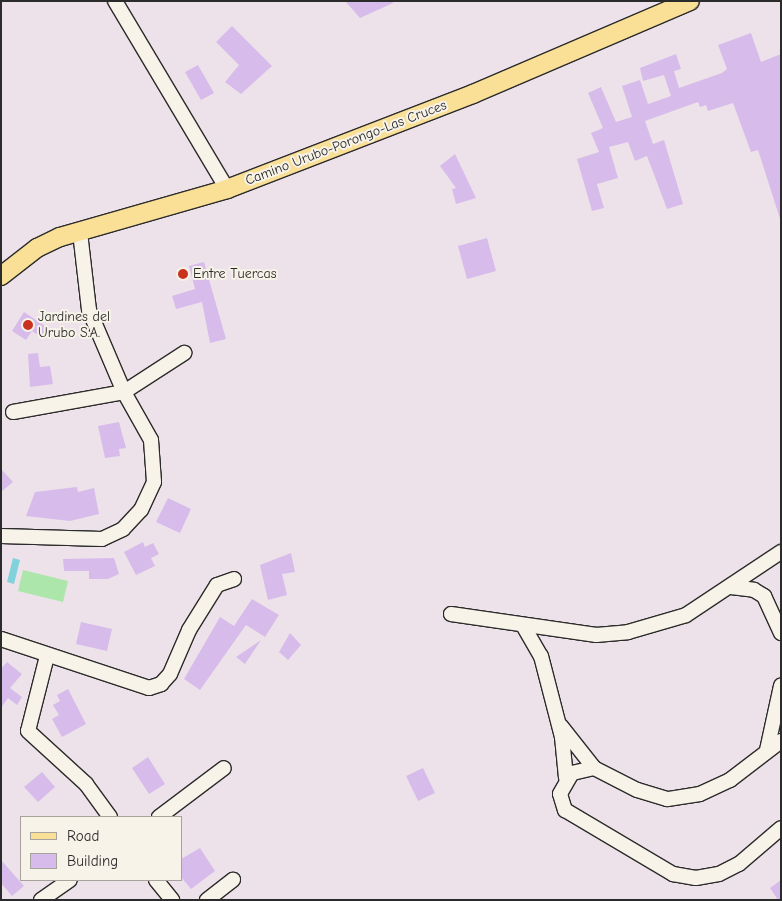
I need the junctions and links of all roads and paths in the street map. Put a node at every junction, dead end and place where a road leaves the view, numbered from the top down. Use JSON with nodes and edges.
{"nodes":[{"id":1,"x":115,"y":1,"type":"edge"},
{"id":2,"x":690,"y":1,"type":"edge"},
{"id":3,"x":227,"y":189,"type":"junction"},
{"id":4,"x":80,"y":232,"type":"junction"},
{"id":5,"x":1,"y":276,"type":"edge"},
{"id":6,"x":184,"y":353,"type":"dead end"},
{"id":7,"x":124,"y":392,"type":"junction"},
{"id":8,"x":13,"y":412,"type":"dead end"},
{"id":9,"x":1,"y":536,"type":"edge"},
{"id":10,"x":781,"y":552,"type":"edge"},
{"id":11,"x":234,"y":578,"type":"dead end"},
{"id":12,"x":731,"y":587,"type":"junction"},
{"id":13,"x":451,"y":614,"type":"dead end"},
{"id":14,"x":524,"y":627,"type":"junction"},
{"id":15,"x":781,"y":633,"type":"edge"},
{"id":16,"x":1,"y":639,"type":"edge"},
{"id":17,"x":47,"y":656,"type":"junction"},
{"id":18,"x":780,"y":696,"type":"edge"},
{"id":19,"x":559,"y":724,"type":"junction"},
{"id":20,"x":781,"y":741,"type":"edge"},
{"id":21,"x":767,"y":750,"type":"junction"},
{"id":22,"x":224,"y":768,"type":"dead end"},
{"id":23,"x":594,"y":768,"type":"junction"},
{"id":24,"x":566,"y":778,"type":"junction"},
{"id":25,"x":109,"y":816,"type":"edge"},
{"id":26,"x":160,"y":816,"type":"edge"},
{"id":27,"x":781,"y":828,"type":"edge"},
{"id":28,"x":233,"y":880,"type":"dead end"},
{"id":29,"x":69,"y":881,"type":"edge"},
{"id":30,"x":157,"y":881,"type":"edge"},
{"id":31,"x":41,"y":900,"type":"edge"},
{"id":32,"x":172,"y":900,"type":"edge"},
{"id":33,"x":207,"y":900,"type":"edge"}],
"edges":[{"from":1,"to":3,"type":"street"},
{"from":2,"to":3,"type":"main road","name":"Camino Urubo-Porongo-Las Cruces"},
{"from":3,"to":4,"type":"main road","name":"Camino Urubo-Porongo-Las Cruces"},
{"from":4,"to":5,"type":"main road","name":"Camino Urubo-Porongo-Las Cruces"},
{"from":4,"to":7,"type":"street"},
{"from":6,"to":7,"type":"street"},
{"from":7,"to":8,"type":"street"},
{"from":7,"to":9,"type":"street"},
{"from":10,"to":12,"type":"street"},
{"from":11,"to":17,"type":"street"},
{"from":12,"to":14,"type":"street"},
{"from":12,"to":15,"type":"street"},
{"from":13,"to":14,"type":"street"},
{"from":14,"to":19,"type":"street"},
{"from":16,"to":17,"type":"street"},
{"from":17,"to":25,"type":"street"},
{"from":18,"to":21,"type":"street"},
{"from":19,"to":23,"type":"street"},
{"from":19,"to":24,"type":"street"},
{"from":20,"to":21,"type":"street"},
{"from":21,"to":23,"type":"street"},
{"from":22,"to":26,"type":"street"},
{"from":23,"to":24,"type":"street"},
{"from":24,"to":27,"type":"street"},
{"from":28,"to":33,"type":"street"},
{"from":29,"to":31,"type":"street"},
{"from":30,"to":32,"type":"street"}]}
